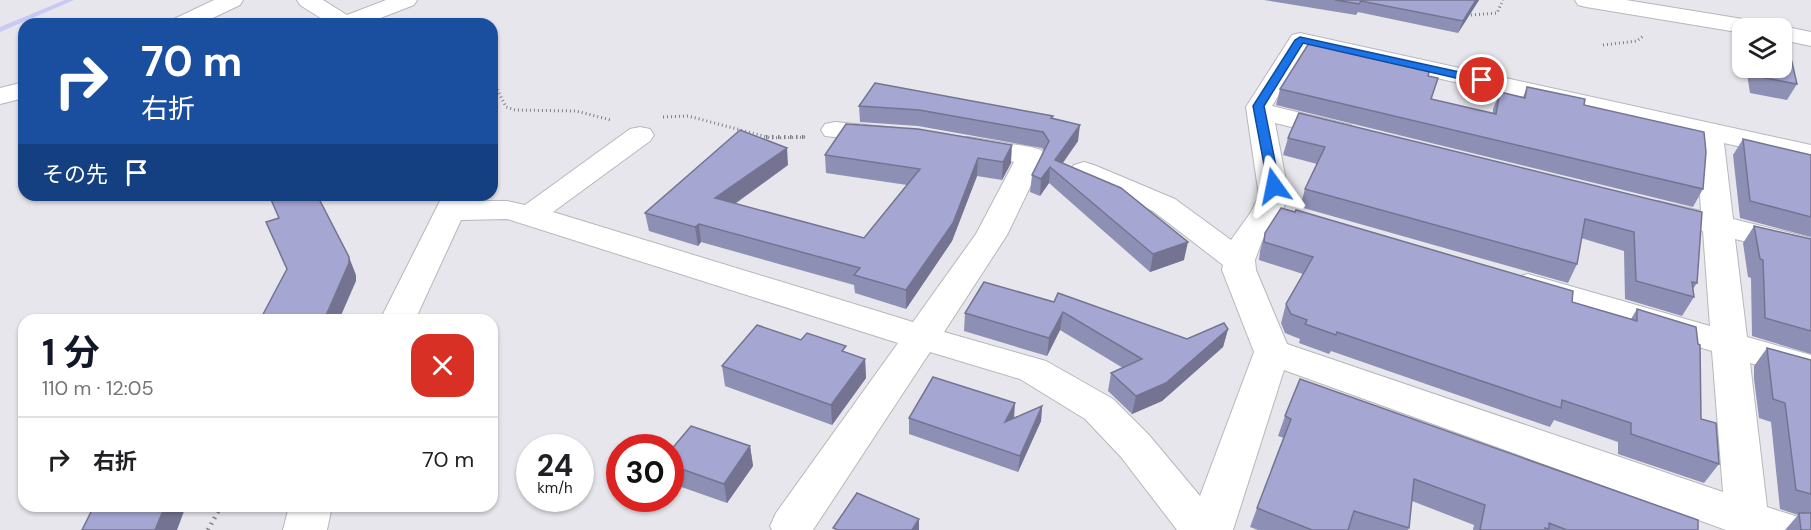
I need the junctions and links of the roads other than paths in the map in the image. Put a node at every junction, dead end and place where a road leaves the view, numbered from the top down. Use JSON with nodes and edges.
{"nodes":[{"id":1,"x":232,"y":0,"type":"edge"},
{"id":2,"x":308,"y":0,"type":"edge"},
{"id":3,"x":406,"y":0,"type":"edge"},
{"id":4,"x":1586,"y":0,"type":"edge"},
{"id":5,"x":194,"y":18,"type":"edge"},
{"id":6,"x":336,"y":18,"type":"edge"},
{"id":7,"x":360,"y":18,"type":"edge"},
{"id":8,"x":1732,"y":24,"type":"edge"},
{"id":9,"x":1792,"y":35,"type":"edge"},
{"id":10,"x":1811,"y":39,"type":"edge"},
{"id":11,"x":18,"y":92,"type":"edge"},
{"id":12,"x":0,"y":96,"type":"edge"},
{"id":13,"x":1258,"y":111,"type":"junction"},
{"id":14,"x":641,"y":125,"type":"road end"},
{"id":15,"x":835,"y":130,"type":"road end"},
{"id":16,"x":1709,"y":131,"type":"junction"},
{"id":17,"x":1362,"y":136,"type":"edge"},
{"id":18,"x":1811,"y":154,"type":"edge"},
{"id":19,"x":1084,"y":171,"type":"edge"},
{"id":20,"x":1626,"y":202,"type":"edge"},
{"id":21,"x":455,"y":203,"type":"edge"},
{"id":22,"x":530,"y":215,"type":"junction"},
{"id":23,"x":1718,"y":225,"type":"junction"},
{"id":24,"x":1811,"y":248,"type":"edge"},
{"id":25,"x":1237,"y":260,"type":"junction"},
{"id":26,"x":1500,"y":277,"type":"edge"},
{"id":27,"x":400,"y":314,"type":"edge"},
{"id":28,"x":920,"y":338,"type":"junction"},
{"id":29,"x":1730,"y":344,"type":"junction"},
{"id":30,"x":1272,"y":352,"type":"junction"},
{"id":31,"x":1811,"y":368,"type":"edge"},
{"id":32,"x":310,"y":512,"type":"edge"},
{"id":33,"x":792,"y":526,"type":"dead end"},
{"id":34,"x":1759,"y":526,"type":"edge"},
{"id":35,"x":305,"y":530,"type":"edge"},
{"id":36,"x":1203,"y":530,"type":"edge"},
{"id":37,"x":1210,"y":530,"type":"edge"}],
"edges":[{"from":1,"to":5,"type":"street"},
{"from":2,"to":6,"type":"street"},
{"from":3,"to":7,"type":"street"},
{"from":4,"to":8,"type":"street"},
{"from":9,"to":10,"type":"street"},
{"from":11,"to":12,"type":"street"},
{"from":13,"to":16,"type":"street"},
{"from":13,"to":17,"type":"street"},
{"from":13,"to":25,"type":"street"},
{"from":14,"to":22,"type":"street"},
{"from":15,"to":28,"type":"street"},
{"from":16,"to":18,"type":"street"},
{"from":16,"to":23,"type":"street"},
{"from":19,"to":25,"type":"street"},
{"from":20,"to":23,"type":"street"},
{"from":21,"to":22,"type":"street"},
{"from":21,"to":27,"type":"street"},
{"from":22,"to":28,"type":"street"},
{"from":23,"to":24,"type":"street"},
{"from":23,"to":29,"type":"street"},
{"from":25,"to":30,"type":"street"},
{"from":26,"to":29,"type":"street"},
{"from":28,"to":33,"type":"street"},
{"from":28,"to":36,"type":"street"},
{"from":29,"to":31,"type":"street"},
{"from":29,"to":34,"type":"street"},
{"from":30,"to":34,"type":"street"},
{"from":30,"to":37,"type":"street"},
{"from":32,"to":35,"type":"street"}]}
